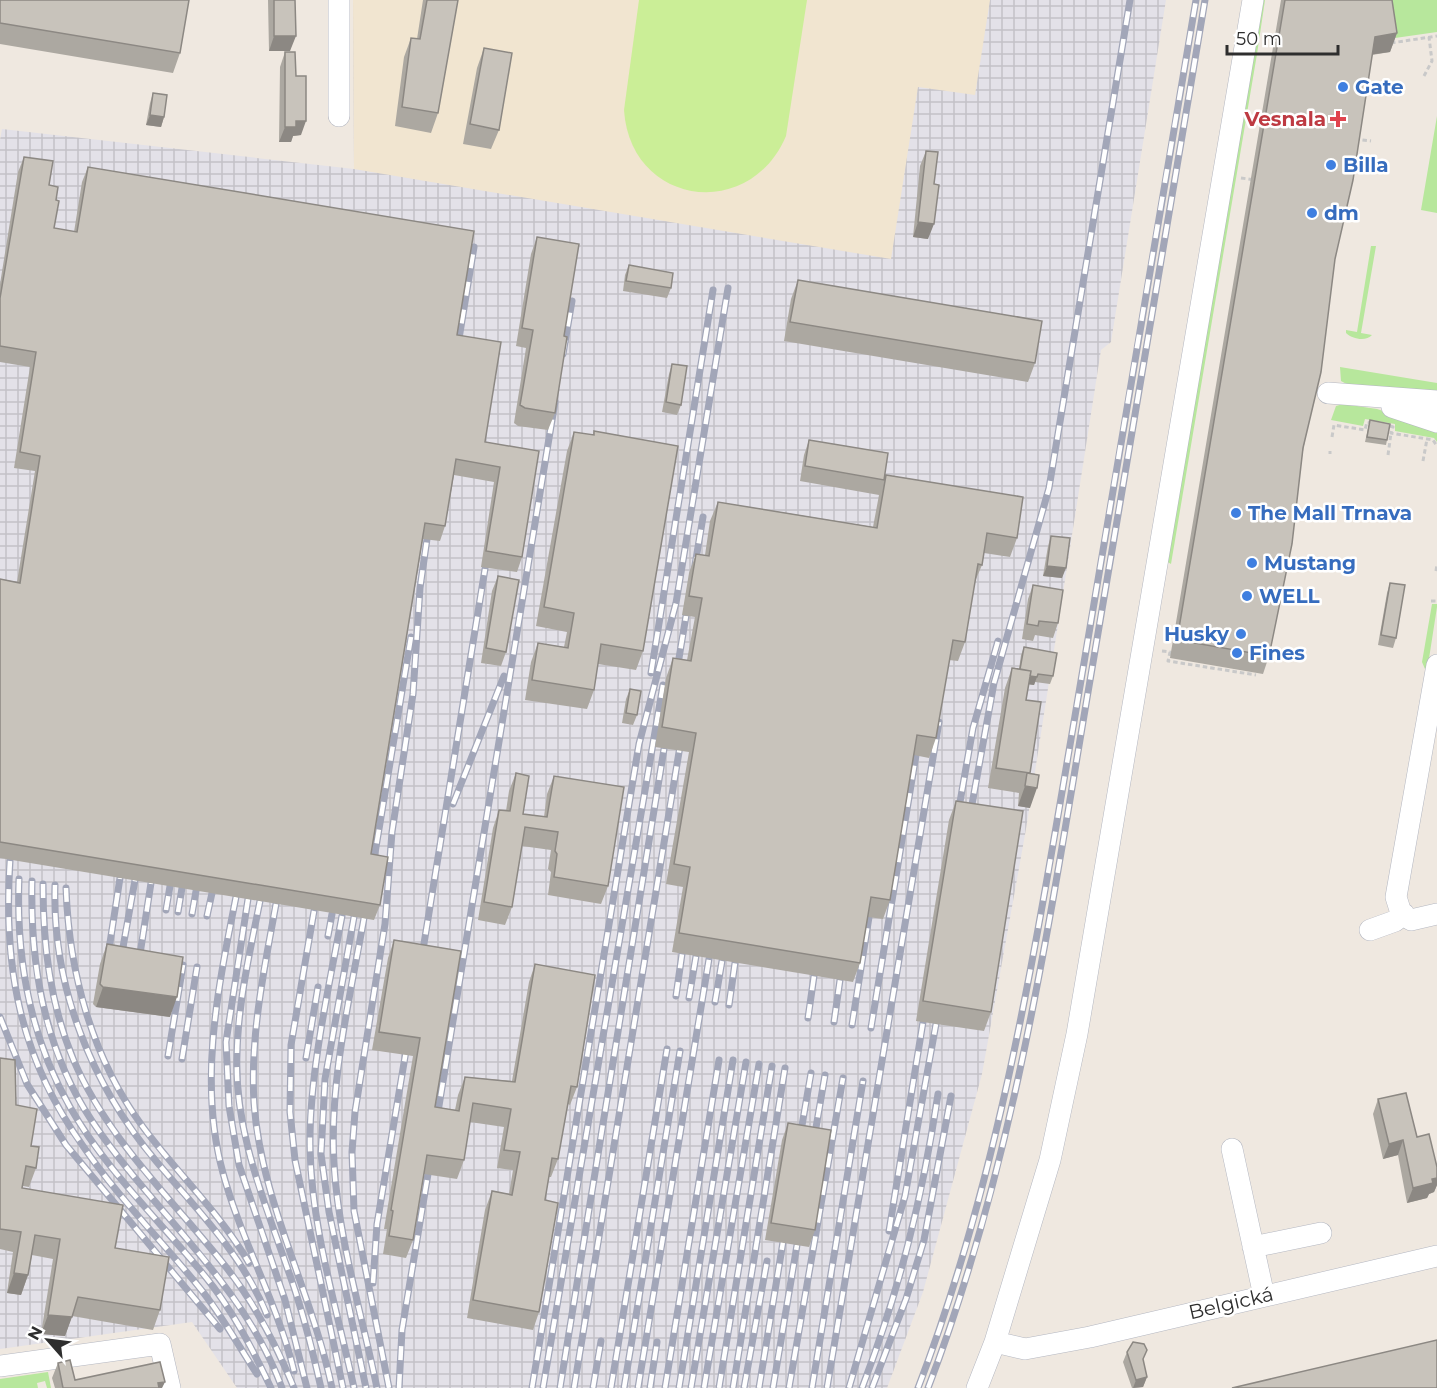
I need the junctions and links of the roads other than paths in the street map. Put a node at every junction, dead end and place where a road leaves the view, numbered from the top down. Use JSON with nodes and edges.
{"nodes":[{"id":1,"x":339,"y":0,"type":"edge"},
{"id":2,"x":1253,"y":0,"type":"edge"},
{"id":3,"x":339,"y":116,"type":"dead end"},
{"id":4,"x":1329,"y":393,"type":"dead end"},
{"id":5,"x":1359,"y":397,"type":"junction"},
{"id":6,"x":1437,"y":400,"type":"edge"},
{"id":7,"x":1432,"y":431,"type":"edge"},
{"id":8,"x":1437,"y":664,"type":"edge"},
{"id":9,"x":1437,"y":915,"type":"edge"},
{"id":10,"x":1407,"y":917,"type":"junction"},
{"id":11,"x":1370,"y":930,"type":"dead end"},
{"id":12,"x":1232,"y":1149,"type":"dead end"},
{"id":13,"x":1321,"y":1233,"type":"dead end"},
{"id":14,"x":1253,"y":1247,"type":"junction"},
{"id":15,"x":1437,"y":1256,"type":"edge"},
{"id":16,"x":1264,"y":1296,"type":"junction"},
{"id":17,"x":995,"y":1342,"type":"junction"},
{"id":18,"x":0,"y":1366,"type":"edge"},
{"id":19,"x":170,"y":1388,"type":"edge"},
{"id":20,"x":977,"y":1388,"type":"edge"}],
"edges":[{"from":1,"to":3,"type":"street"},
{"from":2,"to":17,"type":"street"},
{"from":4,"to":5,"type":"street"},
{"from":5,"to":6,"type":"street"},
{"from":5,"to":7,"type":"street"},
{"from":8,"to":10,"type":"street"},
{"from":9,"to":10,"type":"street"},
{"from":10,"to":11,"type":"street"},
{"from":12,"to":14,"type":"street"},
{"from":13,"to":14,"type":"street"},
{"from":14,"to":16,"type":"street"},
{"from":15,"to":16,"type":"street","name":"Belgická"},
{"from":16,"to":17,"type":"street","name":"Belgická"},
{"from":17,"to":20,"type":"street"},
{"from":18,"to":19,"type":"street"}]}
